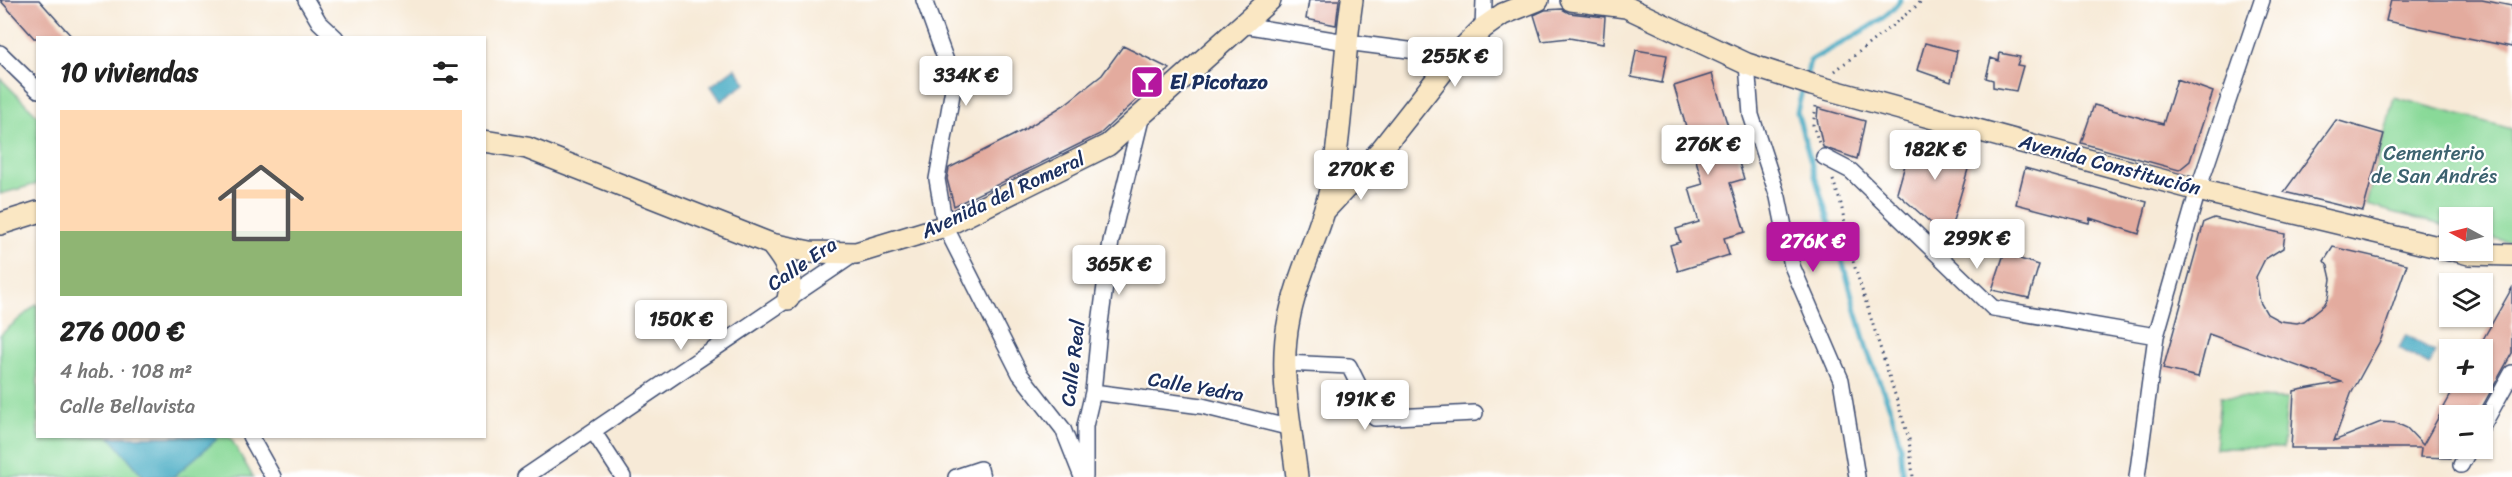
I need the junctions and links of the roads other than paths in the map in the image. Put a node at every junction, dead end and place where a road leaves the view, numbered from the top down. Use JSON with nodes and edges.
{"nodes":[{"id":1,"x":306,"y":0,"type":"edge"},
{"id":2,"x":924,"y":0,"type":"edge"},
{"id":3,"x":1270,"y":0,"type":"edge"},
{"id":4,"x":1352,"y":0,"type":"edge"},
{"id":5,"x":1484,"y":0,"type":"edge"},
{"id":6,"x":1538,"y":0,"type":"edge"},
{"id":7,"x":1570,"y":0,"type":"edge"},
{"id":8,"x":2262,"y":0,"type":"edge"},
{"id":9,"x":1243,"y":25,"type":"junction"},
{"id":10,"x":1483,"y":28,"type":"junction"},
{"id":11,"x":334,"y":36,"type":"edge"},
{"id":12,"x":1346,"y":42,"type":"junction"},
{"id":13,"x":0,"y":53,"type":"edge"},
{"id":14,"x":1455,"y":56,"type":"junction"},
{"id":15,"x":1747,"y":64,"type":"junction"},
{"id":16,"x":36,"y":88,"type":"edge"},
{"id":17,"x":1142,"y":115,"type":"junction"},
{"id":18,"x":486,"y":141,"type":"edge"},
{"id":19,"x":1824,"y":157,"type":"road end"},
{"id":20,"x":1335,"y":162,"type":"junction"},
{"id":21,"x":1367,"y":165,"type":"junction"},
{"id":22,"x":2198,"y":190,"type":"junction"},
{"id":23,"x":1326,"y":209,"type":"junction"},
{"id":24,"x":36,"y":213,"type":"edge"},
{"id":25,"x":0,"y":224,"type":"edge"},
{"id":26,"x":945,"y":226,"type":"junction"},
{"id":27,"x":771,"y":243,"type":"junction"},
{"id":28,"x":2439,"y":247,"type":"edge"},
{"id":29,"x":856,"y":253,"type":"junction"},
{"id":30,"x":2493,"y":255,"type":"edge"},
{"id":31,"x":2512,"y":255,"type":"edge"},
{"id":32,"x":788,"y":299,"type":"junction"},
{"id":33,"x":2156,"y":336,"type":"junction"},
{"id":34,"x":1284,"y":363,"type":"junction"},
{"id":35,"x":2512,"y":373,"type":"edge"},
{"id":36,"x":1093,"y":392,"type":"junction"},
{"id":37,"x":2493,"y":407,"type":"edge"},
{"id":38,"x":1475,"y":413,"type":"dead end"},
{"id":39,"x":1291,"y":428,"type":"junction"},
{"id":40,"x":593,"y":432,"type":"junction"},
{"id":41,"x":251,"y":438,"type":"edge"},
{"id":42,"x":2464,"y":459,"type":"edge"},
{"id":43,"x":2461,"y":465,"type":"dead end"},
{"id":44,"x":981,"y":473,"type":"edge"},
{"id":45,"x":273,"y":477,"type":"edge"},
{"id":46,"x":525,"y":477,"type":"edge"},
{"id":47,"x":623,"y":477,"type":"edge"},
{"id":48,"x":956,"y":477,"type":"edge"},
{"id":49,"x":1083,"y":477,"type":"edge"},
{"id":50,"x":1297,"y":477,"type":"edge"},
{"id":51,"x":1857,"y":477,"type":"edge"},
{"id":52,"x":2137,"y":477,"type":"edge"}],
"edges":[{"from":1,"to":11,"type":"street"},
{"from":2,"to":26,"type":"street"},
{"from":3,"to":9,"type":"street","name":"Avenida del Romeral"},
{"from":4,"to":12,"type":"street"},
{"from":5,"to":10,"type":"street"},
{"from":6,"to":10,"type":"street"},
{"from":7,"to":15,"type":"street","name":"Avenida Constitución"},
{"from":8,"to":22,"type":"street"},
{"from":9,"to":12,"type":"street"},
{"from":9,"to":17,"type":"street","name":"Avenida del Romeral"},
{"from":10,"to":14,"type":"street"},
{"from":12,"to":14,"type":"street"},
{"from":12,"to":20,"type":"street"},
{"from":13,"to":16,"type":"street"},
{"from":14,"to":21,"type":"street"},
{"from":15,"to":22,"type":"street","name":"Avenida Constitución"},
{"from":15,"to":51,"type":"street"},
{"from":17,"to":26,"type":"street","name":"Avenida del Romeral"},
{"from":17,"to":36,"type":"street","name":"Calle Real"},
{"from":18,"to":27,"type":"street","name":"Avenida del Romeral"},
{"from":19,"to":33,"type":"street"},
{"from":20,"to":21,"type":"street"},
{"from":20,"to":23,"type":"street"},
{"from":21,"to":23,"type":"street"},
{"from":22,"to":28,"type":"street","name":"Avenida Constitución"},
{"from":22,"to":33,"type":"street"},
{"from":23,"to":34,"type":"street"},
{"from":24,"to":25,"type":"street"},
{"from":26,"to":29,"type":"street","name":"Avenida del Romeral"},
{"from":26,"to":49,"type":"street"},
{"from":27,"to":29,"type":"street","name":"Avenida del Romeral"},
{"from":27,"to":32,"type":"street"},
{"from":29,"to":32,"type":"street","name":"Calle Era"},
{"from":30,"to":31,"type":"street","name":"Avenida Constitución"},
{"from":32,"to":40,"type":"street","name":"Calle Era"},
{"from":33,"to":52,"type":"street"},
{"from":34,"to":38,"type":"street"},
{"from":34,"to":39,"type":"street"},
{"from":35,"to":37,"type":"street"},
{"from":36,"to":39,"type":"street","name":"Calle Yedra"},
{"from":36,"to":49,"type":"street","name":"Calle Real"},
{"from":39,"to":50,"type":"street"},
{"from":40,"to":46,"type":"street","name":"Calle Era"},
{"from":40,"to":47,"type":"street"},
{"from":41,"to":45,"type":"street"},
{"from":42,"to":43,"type":"street"},
{"from":44,"to":48,"type":"street"}]}
